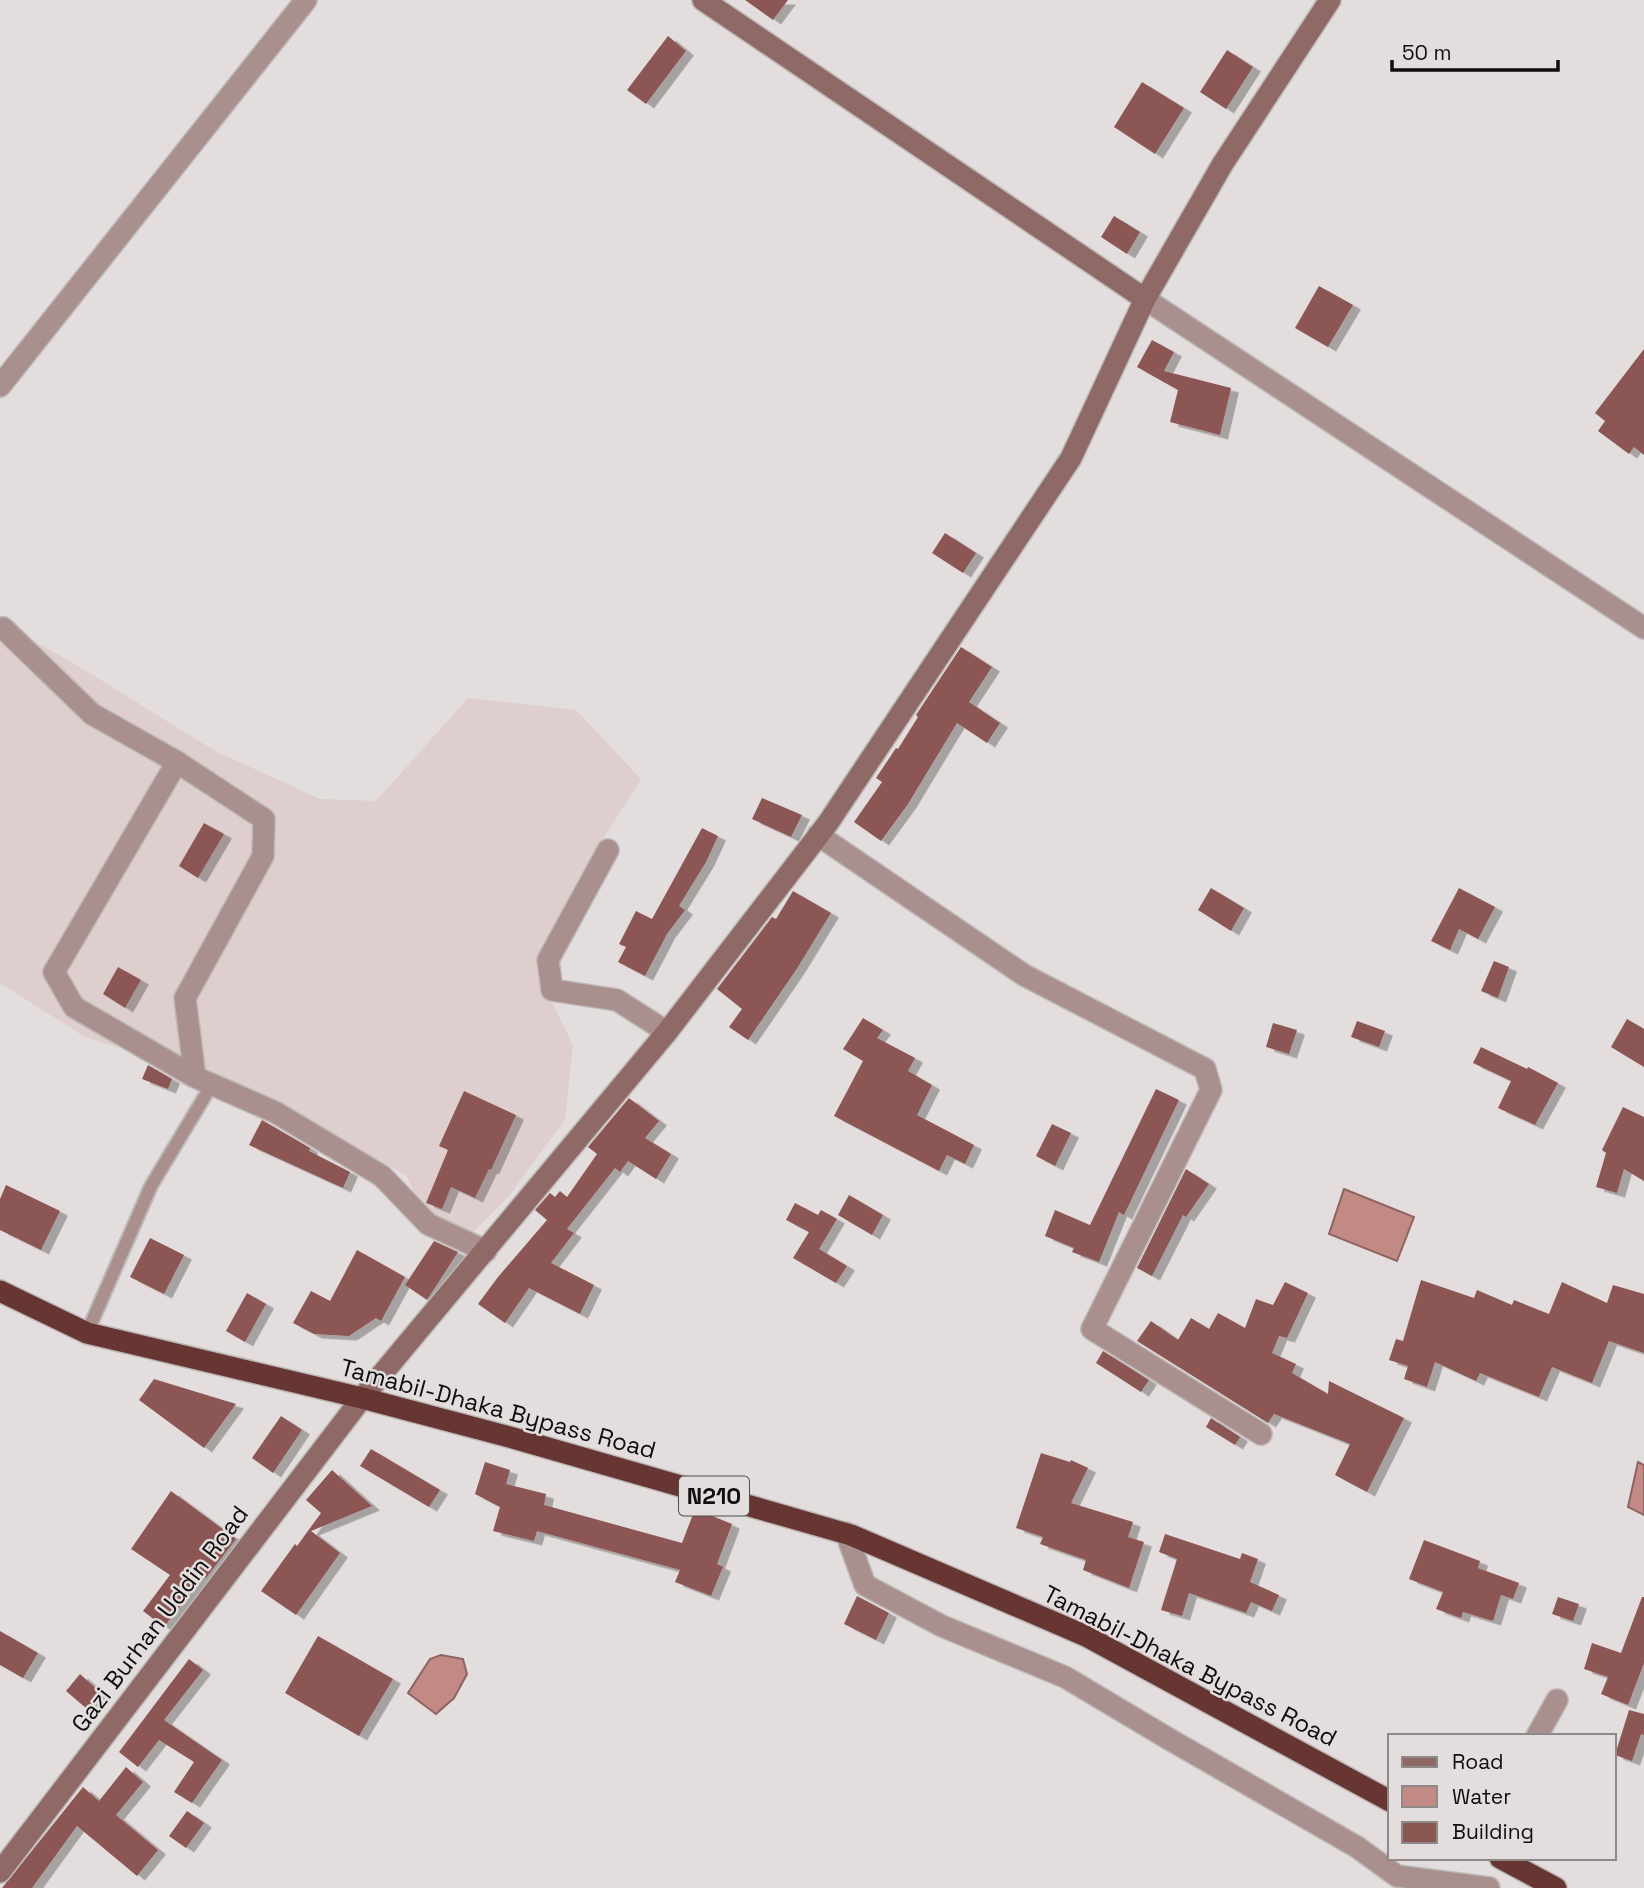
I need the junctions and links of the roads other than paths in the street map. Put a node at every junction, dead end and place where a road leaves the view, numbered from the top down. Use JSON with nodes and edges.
{"nodes":[{"id":1,"x":306,"y":0,"type":"edge"},
{"id":2,"x":703,"y":0,"type":"edge"},
{"id":3,"x":1330,"y":0,"type":"edge"},
{"id":4,"x":1145,"y":299,"type":"junction"},
{"id":5,"x":0,"y":386,"type":"edge"},
{"id":6,"x":3,"y":628,"type":"dead end"},
{"id":7,"x":1644,"y":628,"type":"edge"},
{"id":8,"x":177,"y":762,"type":"junction"},
{"id":9,"x":818,"y":835,"type":"junction"},
{"id":10,"x":608,"y":850,"type":"dead end"},
{"id":11,"x":667,"y":1032,"type":"junction"},
{"id":12,"x":201,"y":1084,"type":"junction"},
{"id":13,"x":486,"y":1251,"type":"junction"},
{"id":14,"x":0,"y":1291,"type":"edge"},
{"id":15,"x":87,"y":1333,"type":"junction"},
{"id":16,"x":362,"y":1398,"type":"junction"},
{"id":17,"x":1261,"y":1434,"type":"dead end"},
{"id":18,"x":846,"y":1534,"type":"junction"},
{"id":19,"x":1557,"y":1700,"type":"dead end"},
{"id":20,"x":1538,"y":1734,"type":"edge"},
{"id":21,"x":1388,"y":1800,"type":"edge"},
{"id":22,"x":1504,"y":1860,"type":"edge"},
{"id":23,"x":0,"y":1872,"type":"edge"},
{"id":24,"x":1395,"y":1882,"type":"edge"},
{"id":25,"x":1489,"y":1888,"type":"edge"},
{"id":26,"x":1556,"y":1888,"type":"edge"}],
"edges":[{"from":1,"to":5,"type":"street"},
{"from":2,"to":4,"type":"street"},
{"from":3,"to":4,"type":"street","name":"Gazi Burhan Uddin Road"},
{"from":4,"to":7,"type":"street"},
{"from":4,"to":9,"type":"street","name":"Gazi Burhan Uddin Road"},
{"from":6,"to":8,"type":"street"},
{"from":8,"to":12,"type":"street"},
{"from":8,"to":12,"type":"street"},
{"from":9,"to":11,"type":"street","name":"Gazi Burhan Uddin Road"},
{"from":9,"to":17,"type":"street"},
{"from":10,"to":11,"type":"street"},
{"from":11,"to":13,"type":"street","name":"Gazi Burhan Uddin Road"},
{"from":12,"to":13,"type":"street"},
{"from":12,"to":15,"type":"lane"},
{"from":13,"to":16,"type":"street","name":"Gazi Burhan Uddin Road"},
{"from":14,"to":15,"type":"highway","name":"Tamabil-Dhaka Bypass Road","number":"N210"},
{"from":15,"to":16,"type":"highway","name":"Tamabil-Dhaka Bypass Road","number":"N210"},
{"from":16,"to":18,"type":"highway","name":"Tamabil-Dhaka Bypass Road","number":"N210"},
{"from":16,"to":23,"type":"street","name":"Gazi Burhan Uddin Road"},
{"from":18,"to":21,"type":"highway","name":"Tamabil-Dhaka Bypass Road","number":"N210"},
{"from":18,"to":24,"type":"street"},
{"from":19,"to":20,"type":"street"},
{"from":22,"to":26,"type":"highway"},
{"from":24,"to":25,"type":"street"}]}
